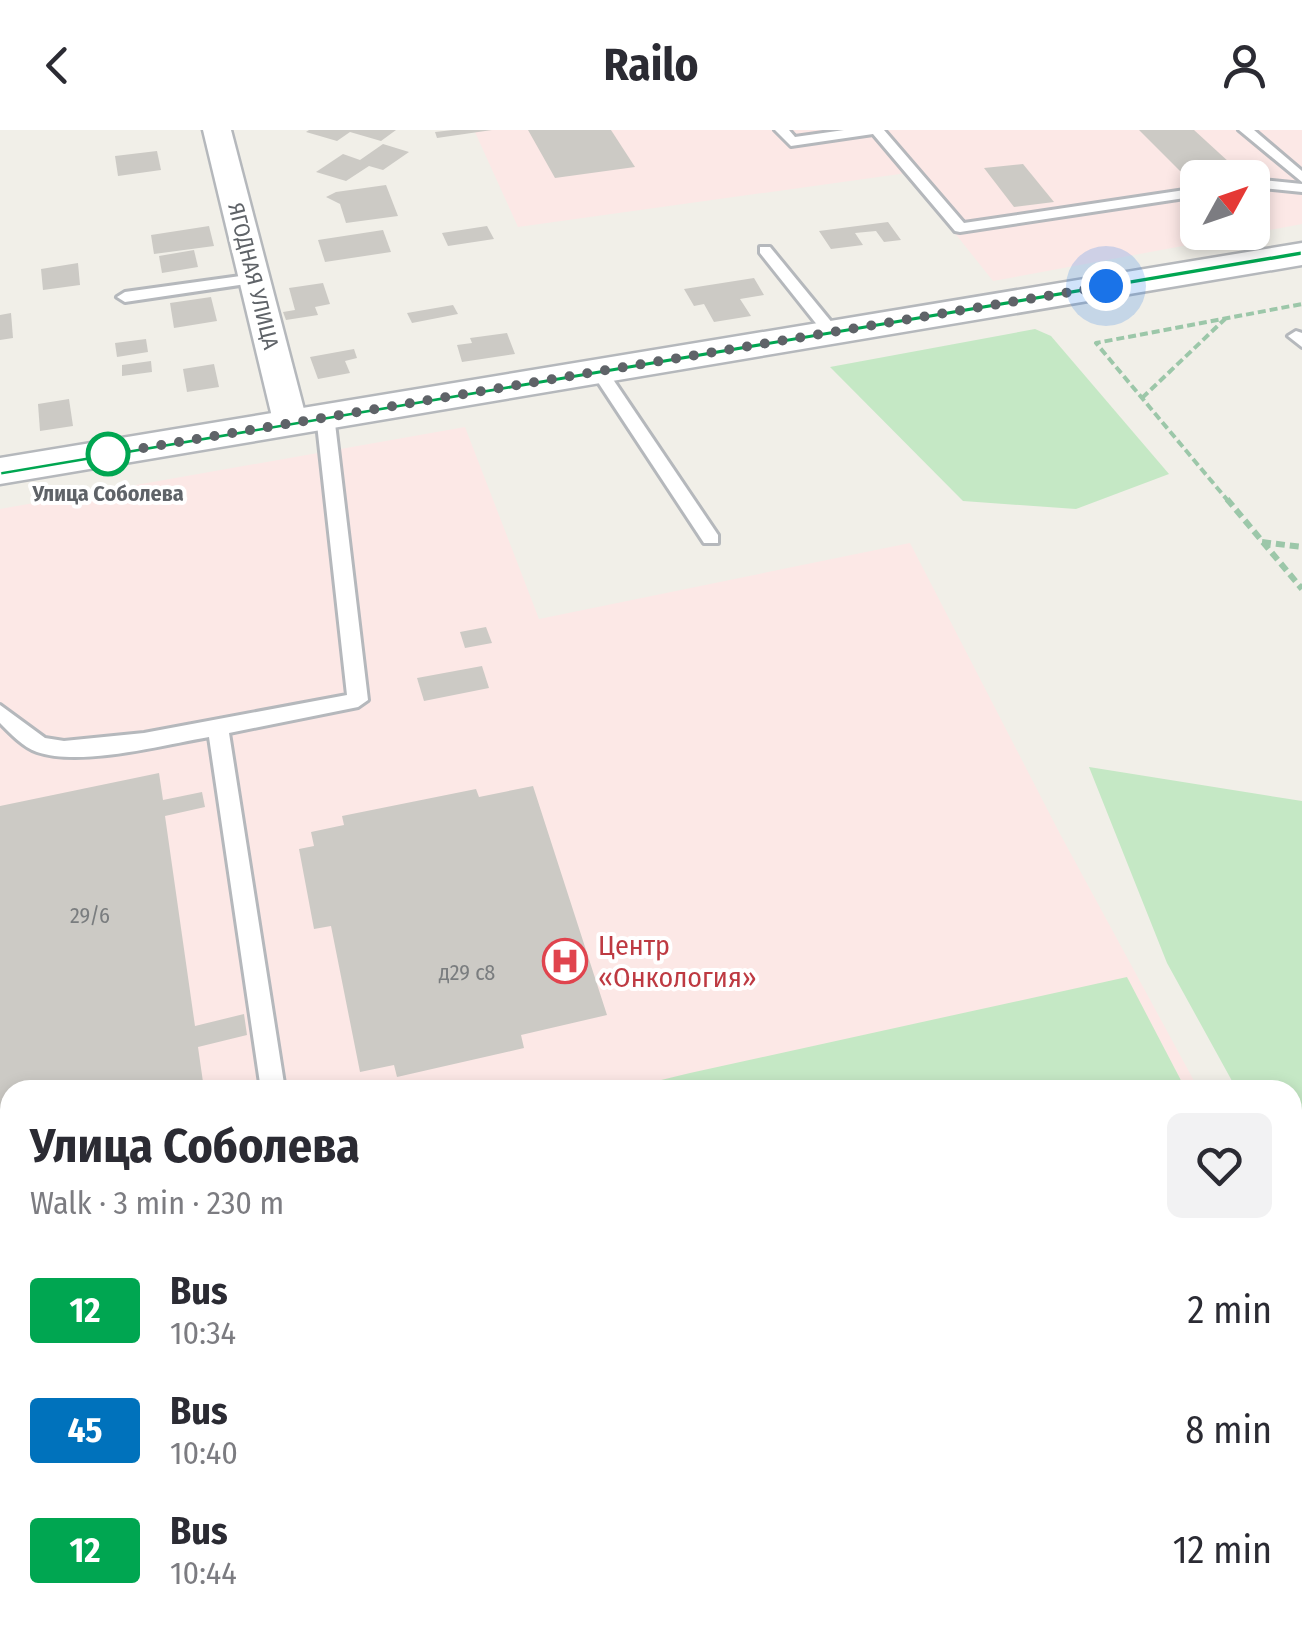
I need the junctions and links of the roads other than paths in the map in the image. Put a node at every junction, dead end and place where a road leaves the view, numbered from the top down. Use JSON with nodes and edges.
{"nodes":[{"id":1,"x":217,"y":130,"type":"edge"},
{"id":2,"x":782,"y":130,"type":"edge"},
{"id":3,"x":875,"y":130,"type":"edge"},
{"id":4,"x":1246,"y":130,"type":"edge"},
{"id":5,"x":1302,"y":178,"type":"edge"},
{"id":6,"x":1270,"y":185,"type":"edge"},
{"id":7,"x":1302,"y":188,"type":"edge"},
{"id":8,"x":1180,"y":195,"type":"edge"},
{"id":9,"x":765,"y":250,"type":"dead end"},
{"id":10,"x":1302,"y":254,"type":"edge"},
{"id":11,"x":255,"y":279,"type":"junction"},
{"id":12,"x":125,"y":297,"type":"dead end"},
{"id":13,"x":832,"y":332,"type":"junction"},
{"id":14,"x":598,"y":370,"type":"junction"},
{"id":15,"x":308,"y":418,"type":"junction"},
{"id":16,"x":0,"y":471,"type":"edge"},
{"id":17,"x":711,"y":539,"type":"dead end"},
{"id":18,"x":0,"y":712,"type":"edge"},
{"id":19,"x":218,"y":728,"type":"junction"},
{"id":20,"x":272,"y":1080,"type":"edge"}],
"edges":[{"from":1,"to":11,"type":"street","name":"ЯГОДНАЯ УЛИЦА"},
{"from":2,"to":3,"type":"lane"},
{"from":3,"to":8,"type":"lane"},
{"from":4,"to":5,"type":"lane"},
{"from":6,"to":7,"type":"lane"},
{"from":9,"to":13,"type":"lane"},
{"from":10,"to":13,"type":"street"},
{"from":11,"to":12,"type":"lane"},
{"from":11,"to":15,"type":"street","name":"ЯГОДНАЯ УЛИЦА"},
{"from":13,"to":14,"type":"street"},
{"from":14,"to":15,"type":"street"},
{"from":14,"to":17,"type":"lane"},
{"from":15,"to":16,"type":"street"},
{"from":15,"to":19,"type":"lane"},
{"from":18,"to":19,"type":"lane"},
{"from":19,"to":20,"type":"lane"}]}
